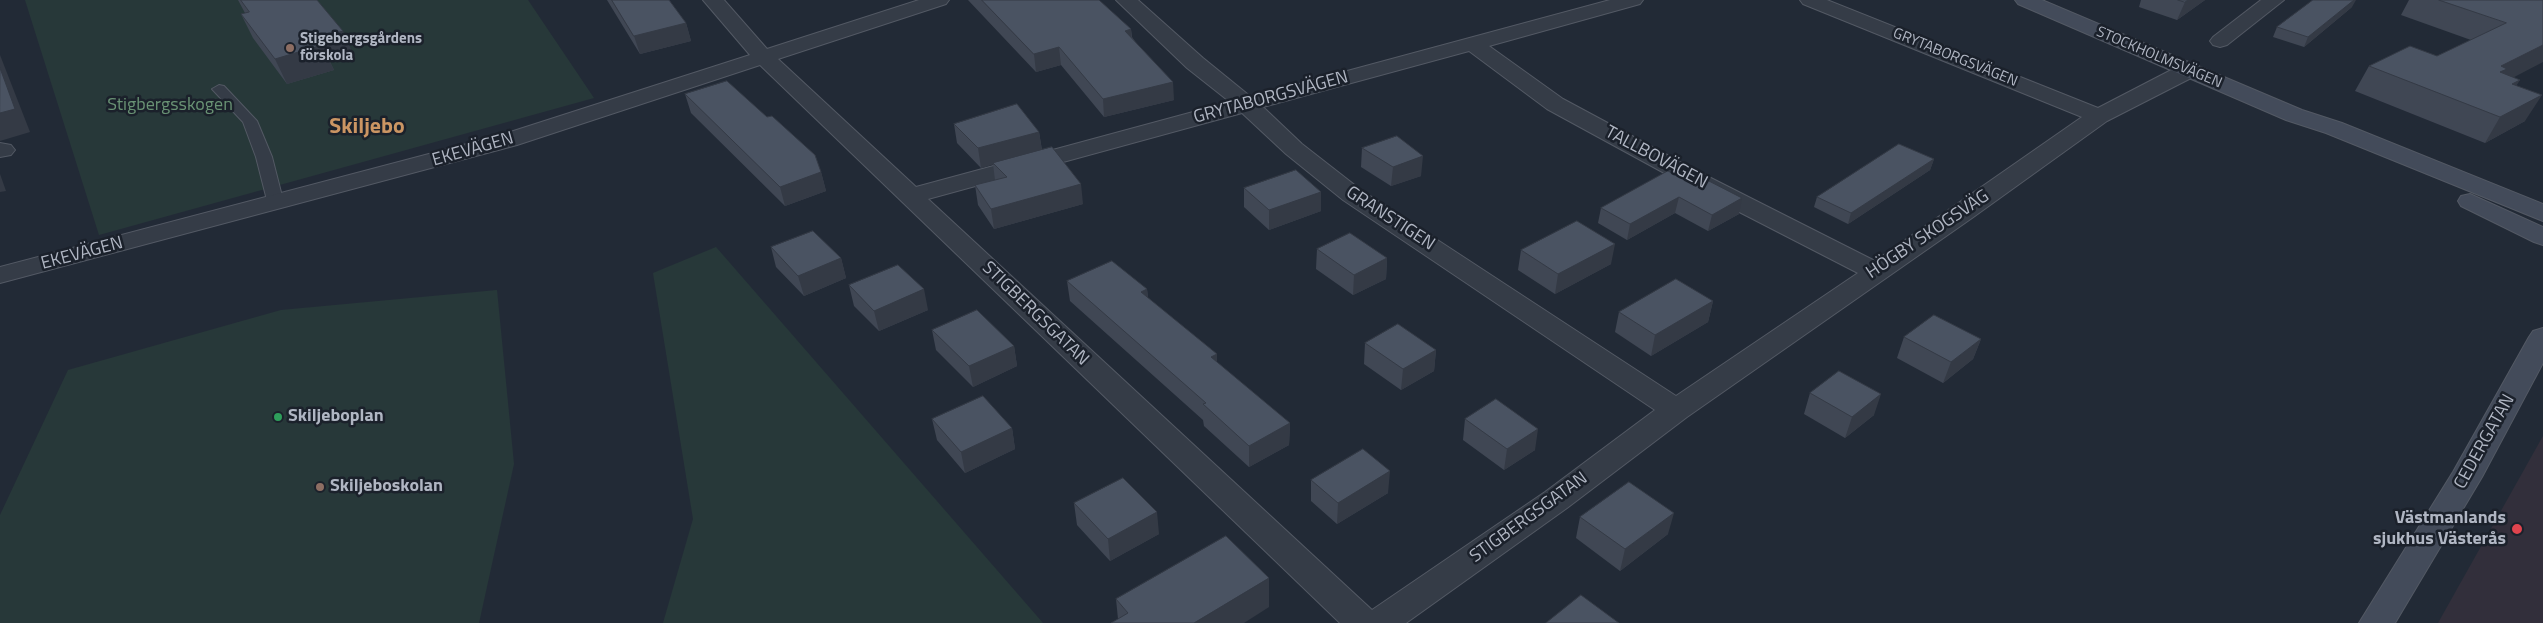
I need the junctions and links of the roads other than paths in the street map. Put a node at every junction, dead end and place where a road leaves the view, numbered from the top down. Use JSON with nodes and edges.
{"nodes":[{"id":1,"x":713,"y":0,"type":"edge"},
{"id":2,"x":939,"y":0,"type":"edge"},
{"id":3,"x":1126,"y":0,"type":"edge"},
{"id":4,"x":1810,"y":0,"type":"edge"},
{"id":5,"x":2024,"y":0,"type":"edge"},
{"id":6,"x":2274,"y":0,"type":"edge"},
{"id":7,"x":1622,"y":1,"type":"edge"},
{"id":8,"x":2220,"y":41,"type":"dead end"},
{"id":9,"x":1473,"y":44,"type":"junction"},
{"id":10,"x":763,"y":57,"type":"junction"},
{"id":11,"x":2187,"y":71,"type":"junction"},
{"id":12,"x":218,"y":89,"type":"dead end"},
{"id":13,"x":1246,"y":104,"type":"junction"},
{"id":14,"x":2294,"y":115,"type":"junction"},
{"id":15,"x":2099,"y":116,"type":"junction"},
{"id":16,"x":910,"y":196,"type":"junction"},
{"id":17,"x":276,"y":204,"type":"junction"},
{"id":18,"x":2543,"y":213,"type":"edge"},
{"id":19,"x":2543,"y":237,"type":"edge"},
{"id":20,"x":1875,"y":271,"type":"junction"},
{"id":21,"x":0,"y":275,"type":"edge"},
{"id":22,"x":2543,"y":337,"type":"edge"},
{"id":23,"x":1676,"y":410,"type":"junction"},
{"id":24,"x":1363,"y":623,"type":"edge"},
{"id":25,"x":1380,"y":623,"type":"edge"},
{"id":26,"x":2377,"y":623,"type":"edge"}],
"edges":[{"from":1,"to":10,"type":"street","name":"STIGBERGSGATAN"},
{"from":2,"to":10,"type":"street","name":"EKEVÄGEN"},
{"from":3,"to":13,"type":"street","name":"GRANSTIGEN"},
{"from":4,"to":15,"type":"street","name":"GRYTABORGSVÄGEN"},
{"from":5,"to":11,"type":"main road","name":"STOCKHOLMSVÄGEN"},
{"from":6,"to":8,"type":"street"},
{"from":7,"to":9,"type":"street","name":"GRYTABORGSVÄGEN"},
{"from":9,"to":13,"type":"street","name":"GRYTABORGSVÄGEN"},
{"from":9,"to":20,"type":"street","name":"TALLBOVÄGEN"},
{"from":10,"to":16,"type":"street","name":"STIGBERGSGATAN"},
{"from":10,"to":17,"type":"street","name":"EKEVÄGEN"},
{"from":11,"to":14,"type":"main road","name":"STOCKHOLMSVÄGEN"},
{"from":11,"to":15,"type":"street","name":"HÖGBY SKOGSVÄG"},
{"from":12,"to":17,"type":"lane"},
{"from":13,"to":16,"type":"street","name":"GRYTABORGSVÄGEN"},
{"from":13,"to":23,"type":"street","name":"GRANSTIGEN"},
{"from":14,"to":18,"type":"main road","name":"STOCKHOLMSVÄGEN"},
{"from":14,"to":19,"type":"main road","name":"STOCKHOLMSVÄGEN"},
{"from":15,"to":20,"type":"street","name":"HÖGBY SKOGSVÄG"},
{"from":16,"to":24,"type":"street","name":"STIGBERGSGATAN"},
{"from":17,"to":21,"type":"street","name":"EKEVÄGEN"},
{"from":20,"to":23,"type":"street","name":"HÖGBY SKOGSVÄG"},
{"from":22,"to":26,"type":"main road","name":"CEDERGATAN"},
{"from":23,"to":25,"type":"street","name":"STIGBERGSGATAN"}]}
